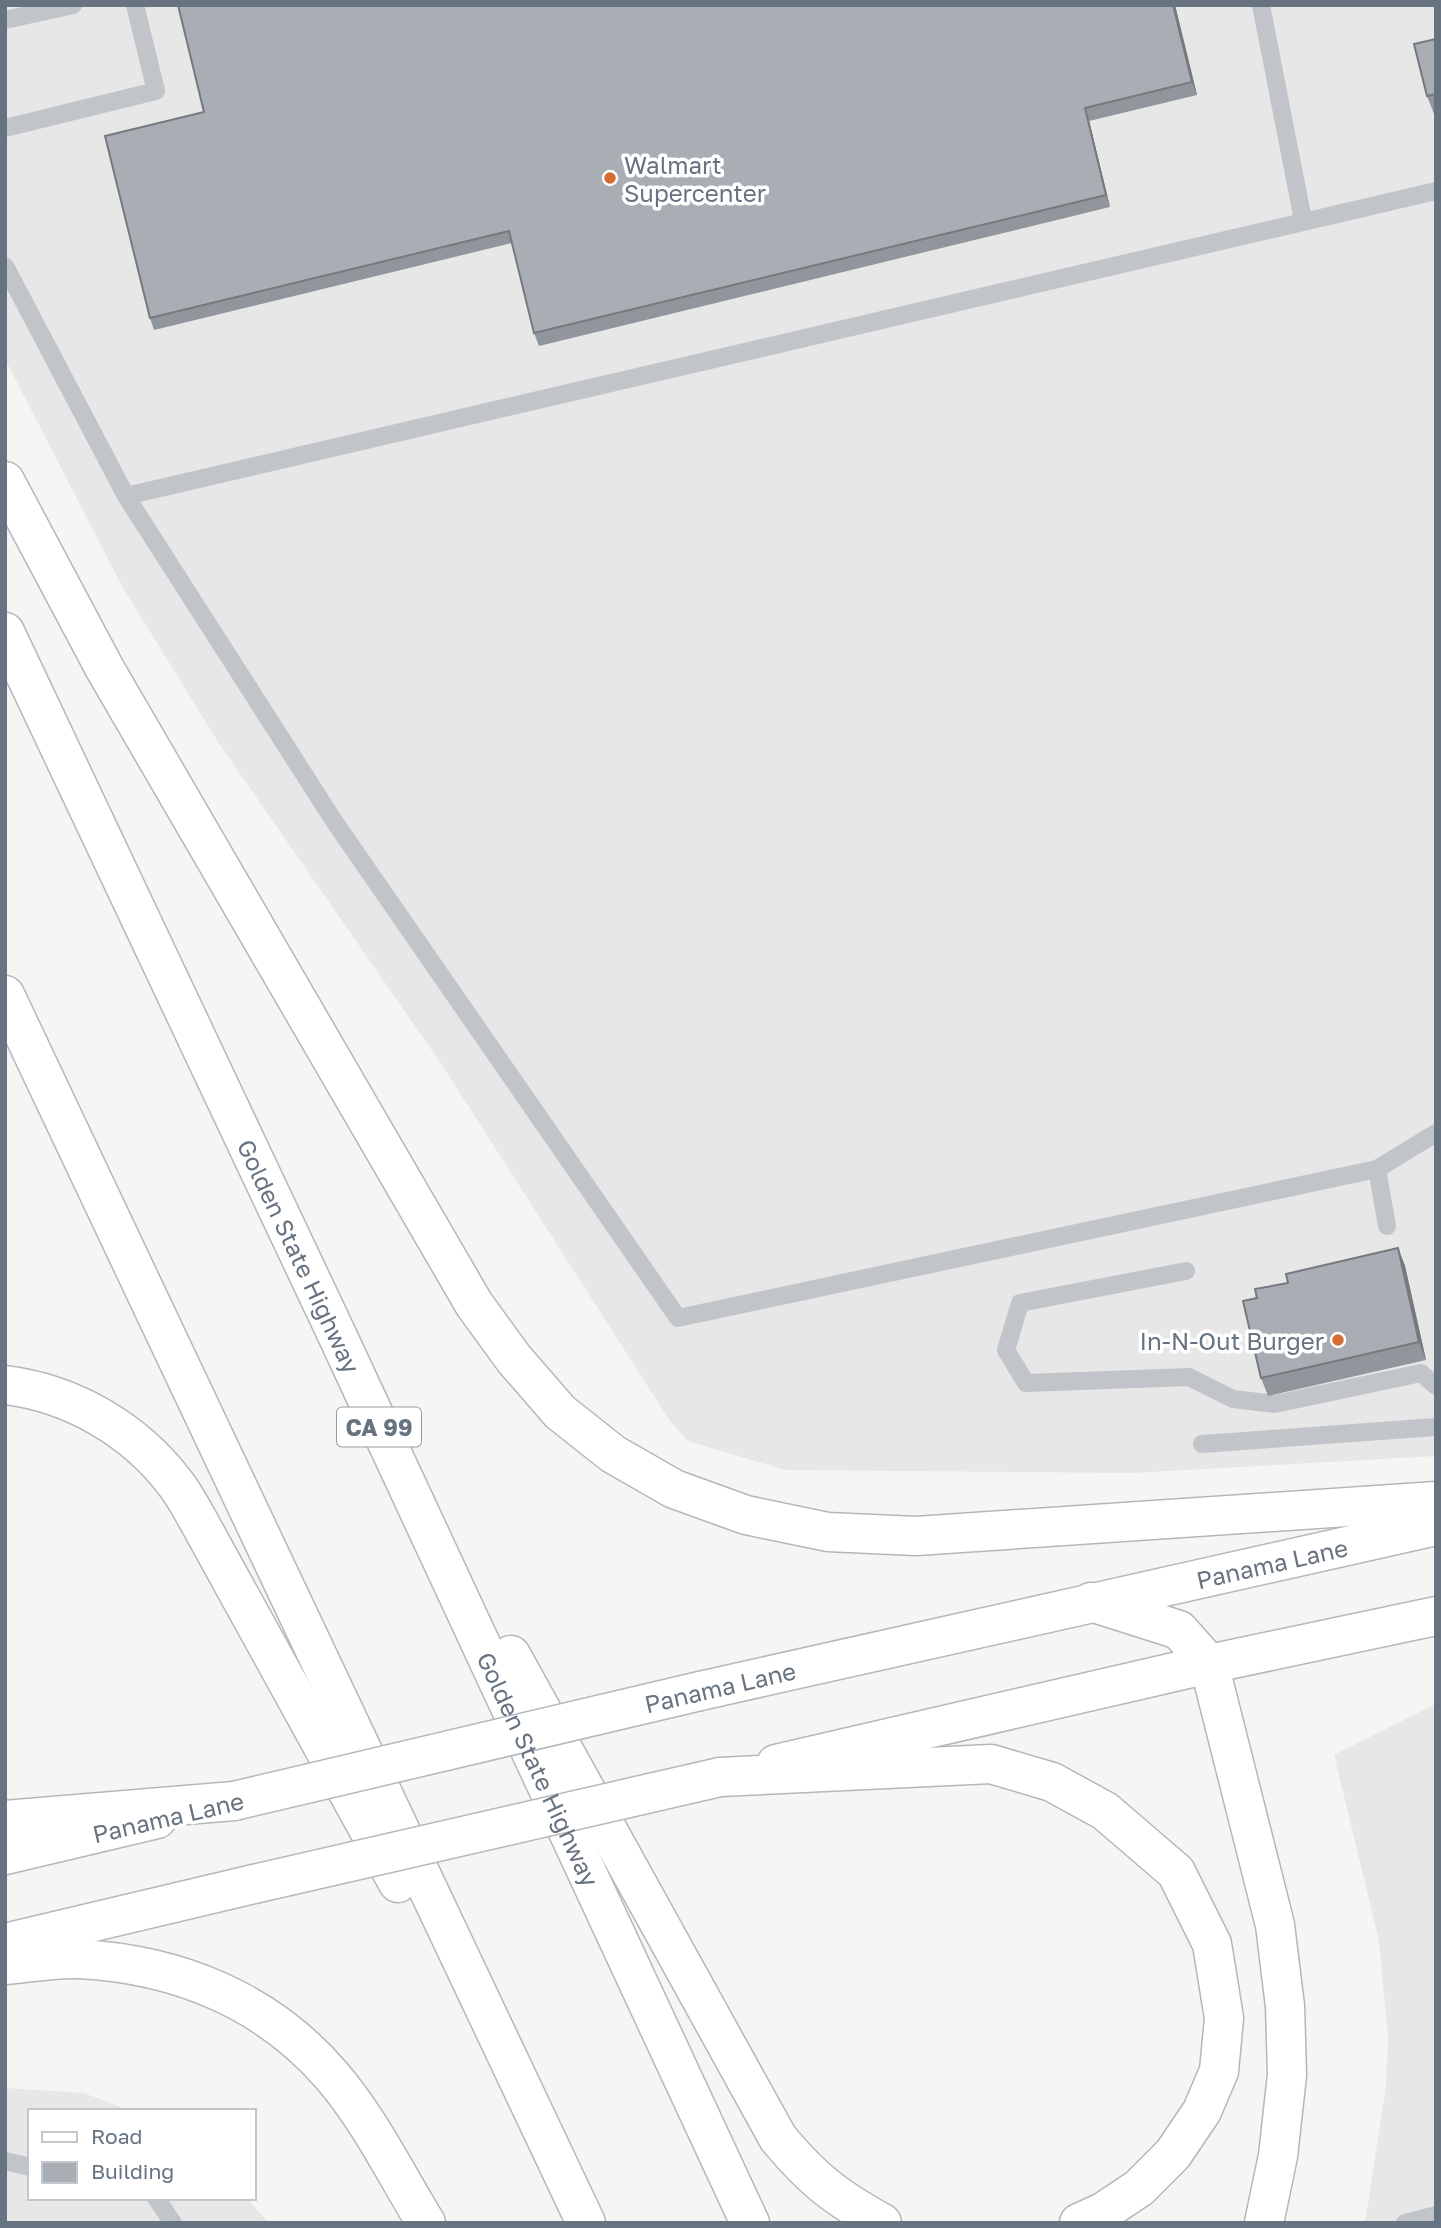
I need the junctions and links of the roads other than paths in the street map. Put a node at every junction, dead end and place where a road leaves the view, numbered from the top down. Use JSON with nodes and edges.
{"nodes":[{"id":1,"x":73,"y":5,"type":"edge"},
{"id":2,"x":135,"y":5,"type":"edge"},
{"id":3,"x":1261,"y":5,"type":"edge"},
{"id":4,"x":5,"y":20,"type":"edge"},
{"id":5,"x":5,"y":128,"type":"edge"},
{"id":6,"x":1436,"y":191,"type":"edge"},
{"id":7,"x":1303,"y":220,"type":"junction"},
{"id":8,"x":5,"y":266,"type":"edge"},
{"id":9,"x":5,"y":481,"type":"edge"},
{"id":10,"x":126,"y":496,"type":"junction"},
{"id":11,"x":5,"y":632,"type":"edge"},
{"id":12,"x":5,"y":995,"type":"edge"},
{"id":13,"x":1436,"y":1133,"type":"edge"},
{"id":14,"x":1377,"y":1169,"type":"junction"},
{"id":15,"x":1387,"y":1226,"type":"dead end"},
{"id":16,"x":1186,"y":1271,"type":"dead end"},
{"id":17,"x":338,"y":1337,"type":"junction"},
{"id":18,"x":5,"y":1385,"type":"edge"},
{"id":19,"x":1436,"y":1386,"type":"edge"},
{"id":20,"x":1436,"y":1427,"type":"edge"},
{"id":21,"x":1202,"y":1444,"type":"dead end"},
{"id":22,"x":1436,"y":1501,"type":"edge"},
{"id":23,"x":1436,"y":1526,"type":"edge"},
{"id":24,"x":1091,"y":1602,"type":"junction"},
{"id":25,"x":1436,"y":1616,"type":"edge"},
{"id":26,"x":1209,"y":1664,"type":"junction"},
{"id":27,"x":720,"y":1777,"type":"junction"},
{"id":28,"x":234,"y":1801,"type":"junction"},
{"id":29,"x":5,"y":1820,"type":"edge"},
{"id":30,"x":5,"y":1855,"type":"edge"},
{"id":31,"x":5,"y":1943,"type":"edge"},
{"id":32,"x":5,"y":1965,"type":"edge"},
{"id":33,"x":5,"y":2161,"type":"edge"},
{"id":34,"x":28,"y":2167,"type":"edge"},
{"id":35,"x":157,"y":2200,"type":"edge"},
{"id":36,"x":1436,"y":2215,"type":"edge"},
{"id":37,"x":173,"y":2223,"type":"edge"},
{"id":38,"x":426,"y":2223,"type":"edge"},
{"id":39,"x":586,"y":2223,"type":"edge"},
{"id":40,"x":750,"y":2223,"type":"edge"},
{"id":41,"x":882,"y":2223,"type":"edge"},
{"id":42,"x":1079,"y":2223,"type":"edge"},
{"id":43,"x":1264,"y":2223,"type":"edge"},
{"id":44,"x":1405,"y":2223,"type":"edge"}],
"edges":[{"from":1,"to":4,"type":"lane"},
{"from":2,"to":5,"type":"lane"},
{"from":3,"to":7,"type":"lane"},
{"from":6,"to":7,"type":"lane"},
{"from":7,"to":10,"type":"lane"},
{"from":8,"to":10,"type":"lane"},
{"from":9,"to":22,"type":"main road"},
{"from":10,"to":14,"type":"lane"},
{"from":11,"to":17,"type":"main road","name":"Golden State Highway","number":"CA 99"},
{"from":12,"to":39,"type":"main road"},
{"from":13,"to":14,"type":"lane"},
{"from":14,"to":15,"type":"lane"},
{"from":16,"to":19,"type":"lane"},
{"from":17,"to":40,"type":"main road","name":"Golden State Highway","number":"CA 99"},
{"from":17,"to":41,"type":"main road"},
{"from":18,"to":39,"type":"main road"},
{"from":20,"to":21,"type":"lane"},
{"from":23,"to":24,"type":"main road","name":"Panama Lane"},
{"from":24,"to":26,"type":"main road"},
{"from":24,"to":28,"type":"main road","name":"Panama Lane","bridge":true},
{"from":25,"to":26,"type":"main road"},
{"from":26,"to":27,"type":"main road"},
{"from":26,"to":43,"type":"main road"},
{"from":27,"to":31,"type":"main road","bridge":true},
{"from":27,"to":42,"type":"main road"},
{"from":28,"to":29,"type":"main road"},
{"from":28,"to":30,"type":"main road","name":"Panama Lane"},
{"from":32,"to":38,"type":"main road"},
{"from":33,"to":34,"type":"lane"},
{"from":35,"to":37,"type":"lane"},
{"from":36,"to":44,"type":"lane"}]}
